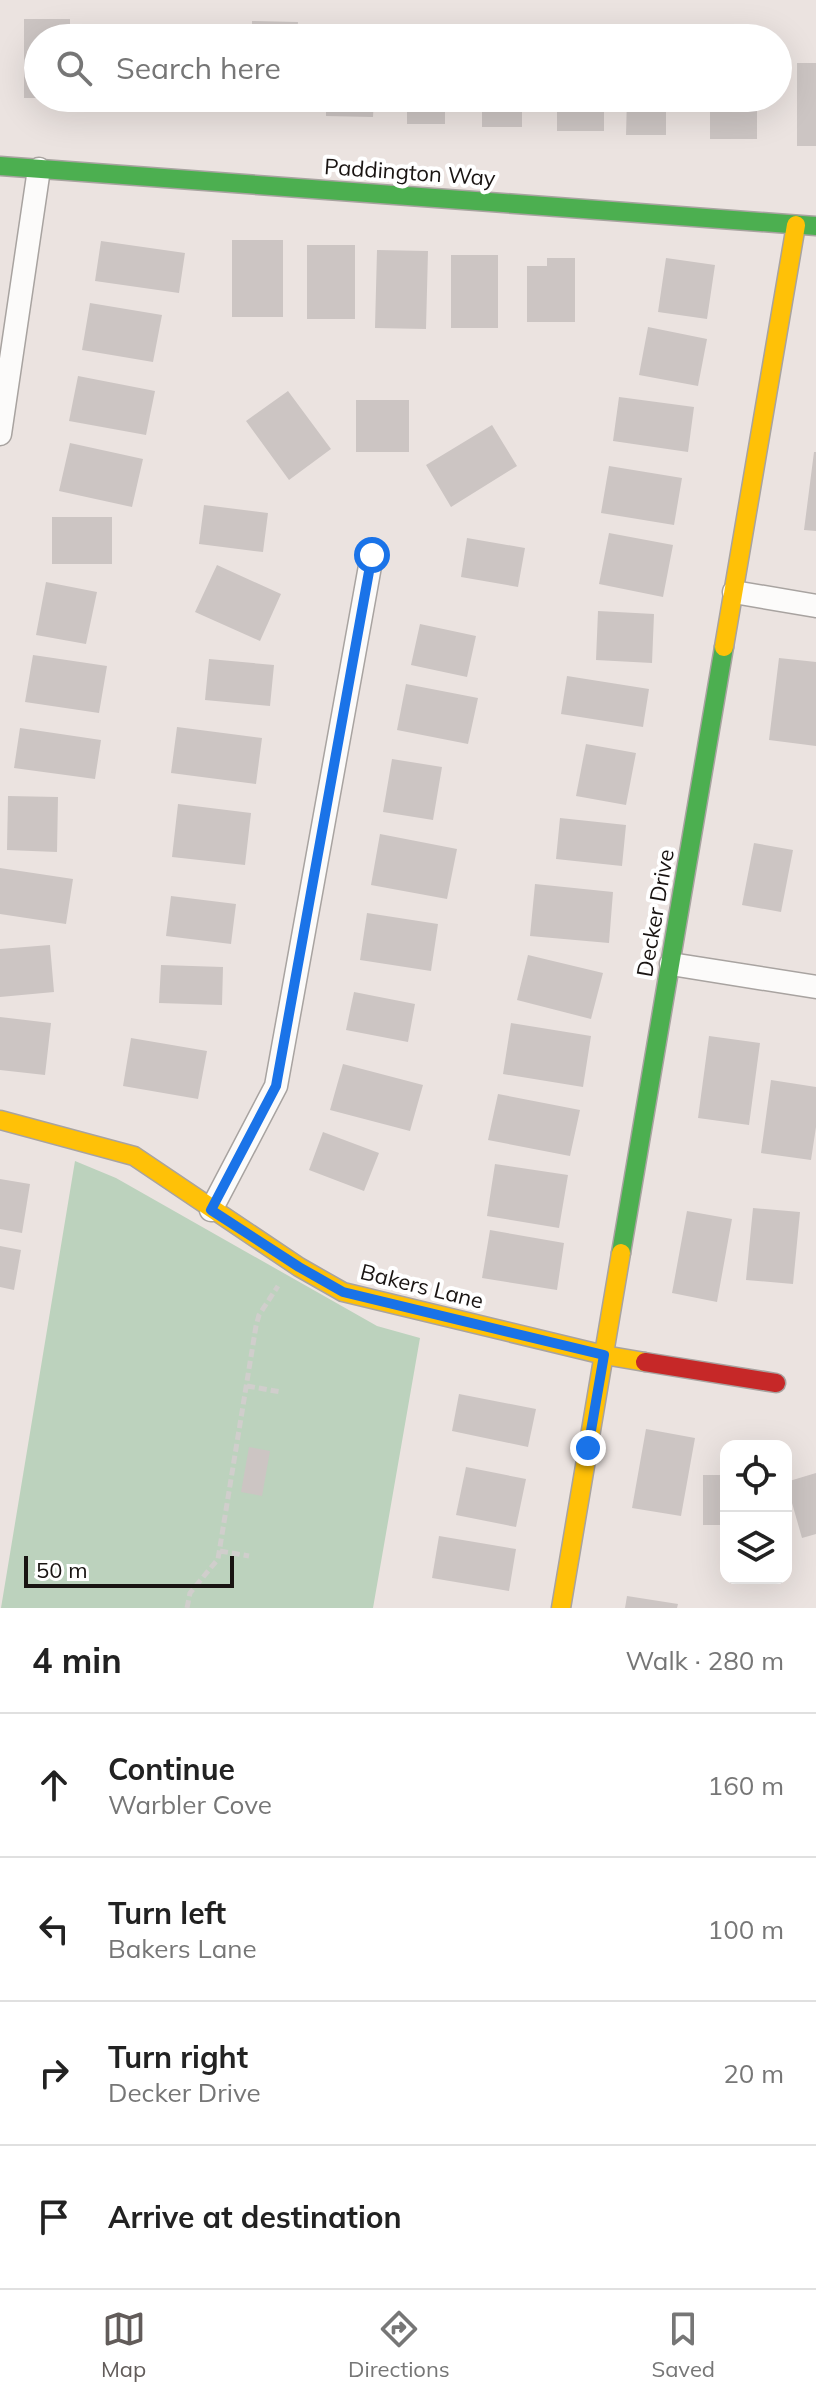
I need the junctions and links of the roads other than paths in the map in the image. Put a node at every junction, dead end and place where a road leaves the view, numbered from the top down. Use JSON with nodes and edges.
{"nodes":[{"id":1,"x":0,"y":166,"type":"edge"},
{"id":2,"x":39,"y":169,"type":"junction"},
{"id":3,"x":796,"y":225,"type":"junction"},
{"id":4,"x":816,"y":226,"type":"edge"},
{"id":5,"x":0,"y":434,"type":"edge"},
{"id":6,"x":372,"y":555,"type":"dead end"},
{"id":7,"x":734,"y":592,"type":"junction"},
{"id":8,"x":816,"y":606,"type":"edge"},
{"id":9,"x":671,"y":964,"type":"junction"},
{"id":10,"x":816,"y":987,"type":"edge"},
{"id":11,"x":0,"y":1120,"type":"edge"},
{"id":12,"x":211,"y":1210,"type":"junction"},
{"id":13,"x":604,"y":1355,"type":"junction"},
{"id":14,"x":776,"y":1383,"type":"dead end"},
{"id":15,"x":561,"y":1608,"type":"edge"}],
"edges":[{"from":1,"to":2,"type":"street","name":"Paddington Way"},
{"from":2,"to":3,"type":"street","name":"Paddington Way"},
{"from":2,"to":5,"type":"street"},
{"from":3,"to":4,"type":"street","name":"Paddington Way"},
{"from":3,"to":7,"type":"street","name":"Decker Drive"},
{"from":6,"to":12,"type":"street"},
{"from":7,"to":8,"type":"street"},
{"from":7,"to":9,"type":"street","name":"Decker Drive"},
{"from":9,"to":10,"type":"street"},
{"from":9,"to":13,"type":"street","name":"Decker Drive"},
{"from":11,"to":12,"type":"street","name":"Bakers Lane"},
{"from":12,"to":13,"type":"street","name":"Bakers Lane"},
{"from":13,"to":14,"type":"street","name":"Bakers Lane"},
{"from":13,"to":15,"type":"street","name":"Decker Drive"}]}
